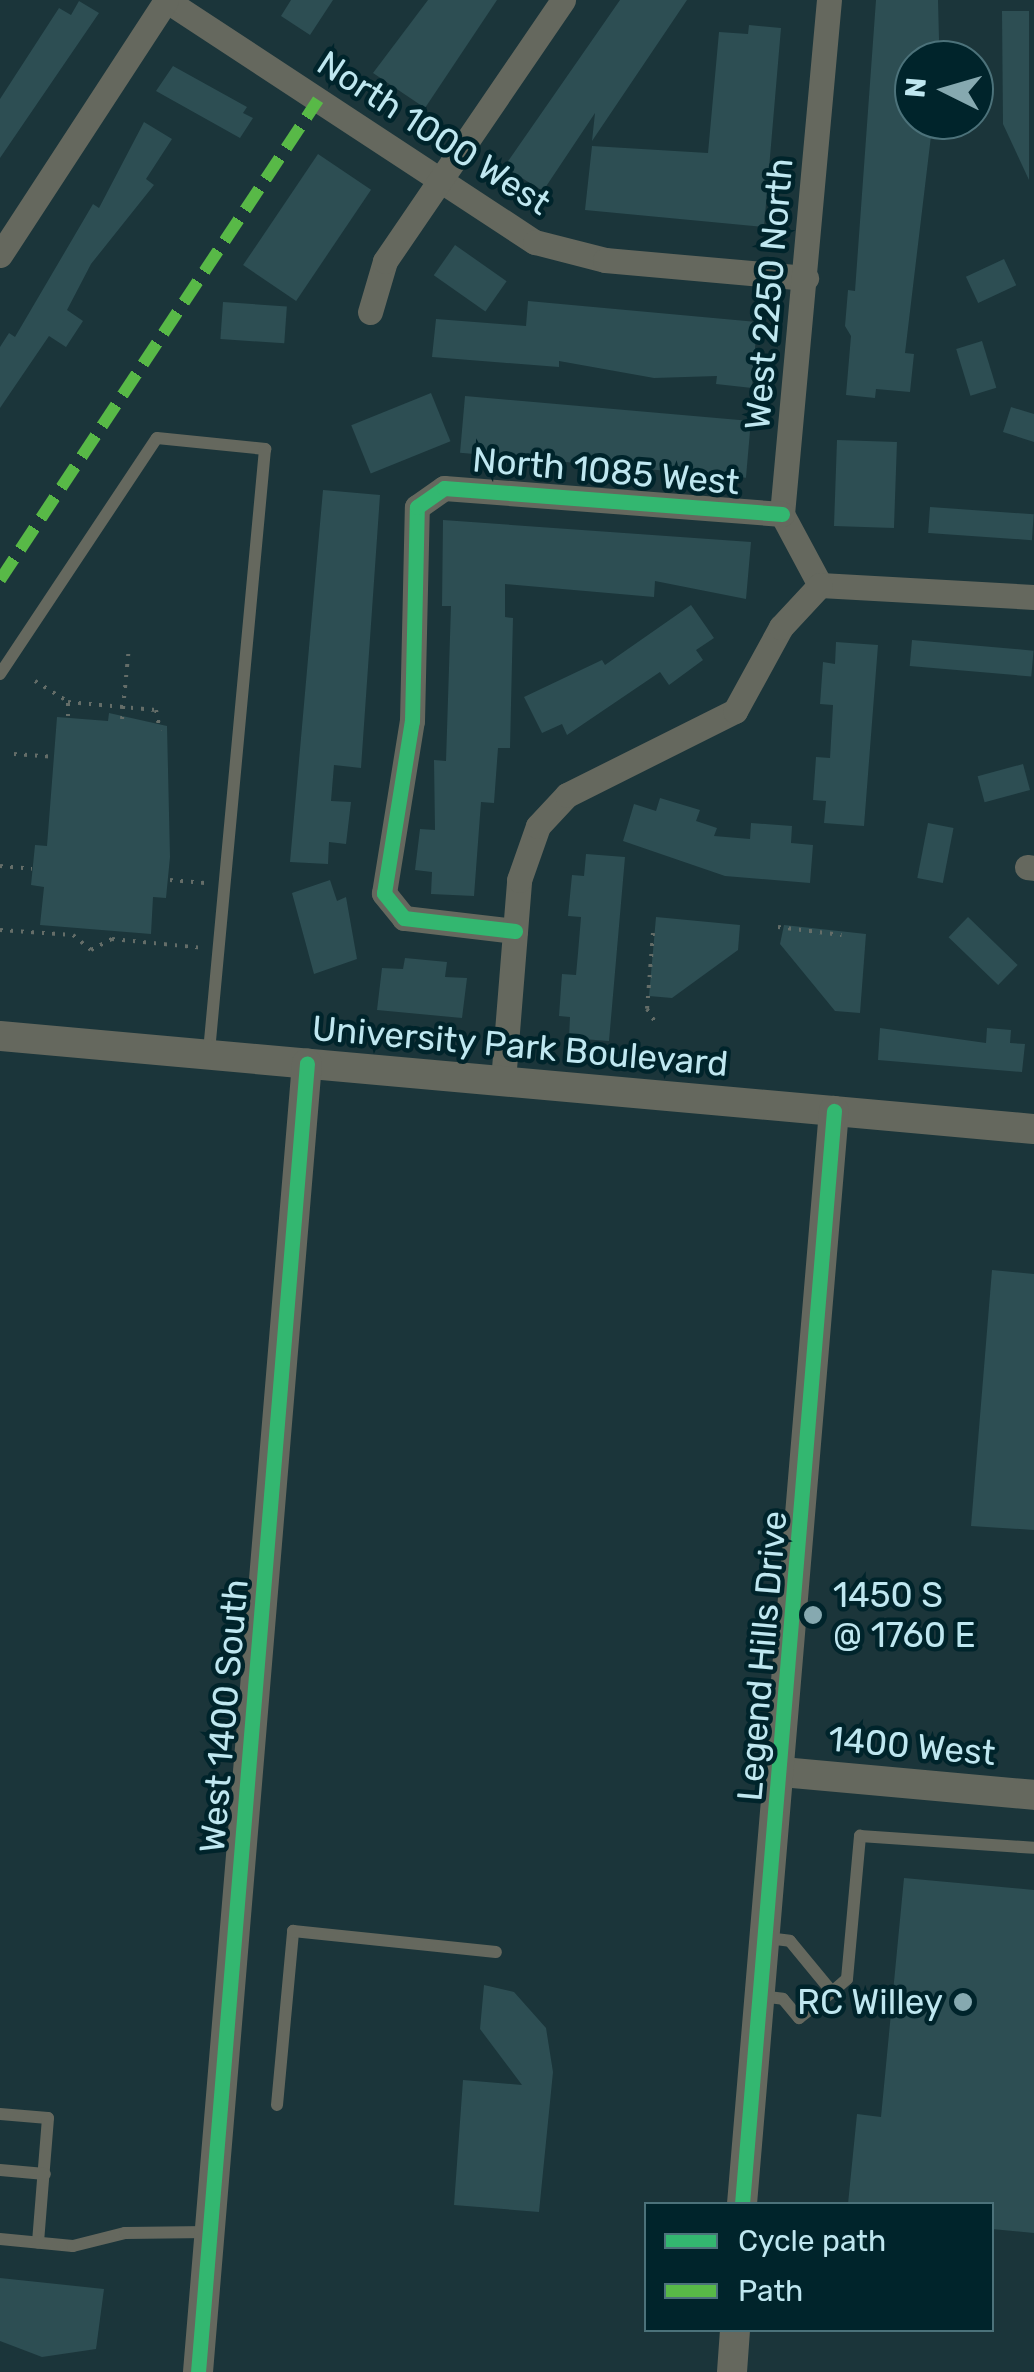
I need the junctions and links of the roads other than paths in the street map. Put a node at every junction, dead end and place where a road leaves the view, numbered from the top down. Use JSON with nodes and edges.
{"nodes":[{"id":1,"x":166,"y":0,"type":"edge"},
{"id":2,"x":563,"y":0,"type":"edge"},
{"id":3,"x":828,"y":0,"type":"edge"},
{"id":4,"x":439,"y":180,"type":"junction"},
{"id":5,"x":0,"y":255,"type":"edge"},
{"id":6,"x":806,"y":278,"type":"junction"},
{"id":7,"x":370,"y":312,"type":"dead end"},
{"id":8,"x":782,"y":514,"type":"junction"},
{"id":9,"x":820,"y":585,"type":"junction"},
{"id":10,"x":1034,"y":597,"type":"edge"},
{"id":11,"x":0,"y":674,"type":"edge"},
{"id":12,"x":515,"y":932,"type":"junction"},
{"id":13,"x":0,"y":1036,"type":"edge"},
{"id":14,"x":208,"y":1055,"type":"junction"},
{"id":15,"x":307,"y":1064,"type":"junction"},
{"id":16,"x":503,"y":1081,"type":"junction"},
{"id":17,"x":834,"y":1111,"type":"junction"},
{"id":18,"x":1034,"y":1129,"type":"edge"},
{"id":19,"x":782,"y":1772,"type":"junction"},
{"id":20,"x":1034,"y":1795,"type":"edge"},
{"id":21,"x":1034,"y":1848,"type":"edge"},
{"id":22,"x":766,"y":1938,"type":"junction"},
{"id":23,"x":496,"y":1952,"type":"dead end"},
{"id":24,"x":832,"y":1992,"type":"junction"},
{"id":25,"x":760,"y":1996,"type":"junction"},
{"id":26,"x":277,"y":2105,"type":"dead end"},
{"id":27,"x":0,"y":2114,"type":"edge"},
{"id":28,"x":0,"y":2170,"type":"edge"},
{"id":29,"x":45,"y":2174,"type":"junction"},
{"id":30,"x":742,"y":2202,"type":"edge"},
{"id":31,"x":210,"y":2232,"type":"junction"},
{"id":32,"x":0,"y":2240,"type":"edge"},
{"id":33,"x":38,"y":2243,"type":"junction"},
{"id":34,"x":734,"y":2332,"type":"edge"},
{"id":35,"x":198,"y":2372,"type":"edge"},
{"id":36,"x":732,"y":2372,"type":"edge"}],
"edges":[{"from":1,"to":4,"type":"street","name":"North 1000 West"},
{"from":1,"to":5,"type":"street"},
{"from":2,"to":4,"type":"street"},
{"from":3,"to":6,"type":"street","name":"West 2250 North"},
{"from":4,"to":6,"type":"street","name":"North 1000 West"},
{"from":4,"to":7,"type":"street"},
{"from":6,"to":8,"type":"street","name":"West 2250 North"},
{"from":8,"to":9,"type":"street"},
{"from":8,"to":12,"type":"street","name":"North 1085 West"},
{"from":9,"to":10,"type":"street"},
{"from":9,"to":12,"type":"street"},
{"from":11,"to":14,"type":"lane"},
{"from":12,"to":16,"type":"street"},
{"from":13,"to":14,"type":"street","name":"University Park Boulevard"},
{"from":14,"to":15,"type":"street","name":"University Park Boulevard"},
{"from":15,"to":16,"type":"street","name":"University Park Boulevard"},
{"from":15,"to":31,"type":"street","name":"West 1400 South"},
{"from":16,"to":17,"type":"street","name":"University Park Boulevard"},
{"from":17,"to":18,"type":"street","name":"University Park Boulevard"},
{"from":17,"to":19,"type":"street","name":"Legend Hills Drive"},
{"from":19,"to":20,"type":"street","name":"1400 West"},
{"from":19,"to":22,"type":"street","name":"Legend Hills Drive"},
{"from":21,"to":24,"type":"lane"},
{"from":22,"to":24,"type":"lane"},
{"from":22,"to":25,"type":"street","name":"Legend Hills Drive"},
{"from":23,"to":26,"type":"lane"},
{"from":24,"to":25,"type":"lane"},
{"from":25,"to":30,"type":"street","name":"Legend Hills Drive"},
{"from":27,"to":29,"type":"lane"},
{"from":28,"to":29,"type":"lane"},
{"from":29,"to":33,"type":"lane"},
{"from":31,"to":33,"type":"lane"},
{"from":31,"to":35,"type":"street","name":"West 1400 South"},
{"from":32,"to":33,"type":"lane"},
{"from":34,"to":36,"type":"street"}]}
